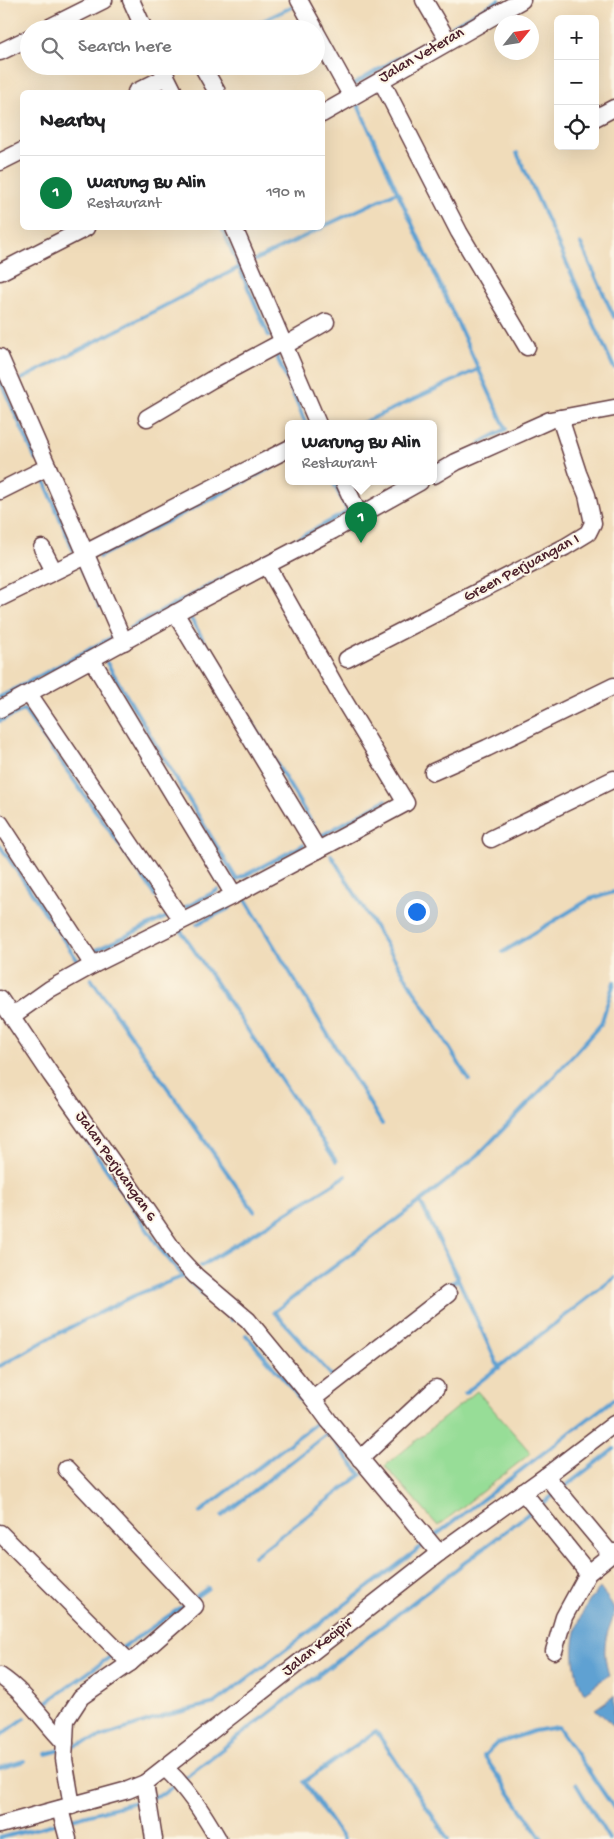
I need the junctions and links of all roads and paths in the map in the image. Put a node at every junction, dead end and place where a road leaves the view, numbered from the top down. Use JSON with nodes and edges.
{"nodes":[{"id":1,"x":104,"y":0,"type":"edge"},
{"id":2,"x":131,"y":0,"type":"edge"},
{"id":3,"x":299,"y":0,"type":"edge"},
{"id":4,"x":424,"y":0,"type":"edge"},
{"id":5,"x":522,"y":0,"type":"edge"},
{"id":6,"x":64,"y":20,"type":"edge"},
{"id":7,"x":140,"y":20,"type":"edge"},
{"id":8,"x":310,"y":20,"type":"edge"},
{"id":9,"x":448,"y":41,"type":"junction"},
{"id":10,"x":20,"y":42,"type":"edge"},
{"id":11,"x":325,"y":48,"type":"edge"},
{"id":12,"x":0,"y":52,"type":"edge"},
{"id":13,"x":160,"y":75,"type":"edge"},
{"id":14,"x":166,"y":75,"type":"edge"},
{"id":15,"x":207,"y":75,"type":"edge"},
{"id":16,"x":381,"y":80,"type":"junction"},
{"id":17,"x":139,"y":90,"type":"edge"},
{"id":18,"x":173,"y":90,"type":"edge"},
{"id":19,"x":216,"y":90,"type":"edge"},
{"id":20,"x":352,"y":97,"type":"junction"},
{"id":21,"x":614,"y":108,"type":"edge"},
{"id":22,"x":325,"y":112,"type":"edge"},
{"id":23,"x":599,"y":116,"type":"edge"},
{"id":24,"x":20,"y":152,"type":"edge"},
{"id":25,"x":0,"y":162,"type":"edge"},
{"id":26,"x":82,"y":230,"type":"edge"},
{"id":27,"x":235,"y":230,"type":"edge"},
{"id":28,"x":0,"y":272,"type":"edge"},
{"id":29,"x":326,"y":322,"type":"dead end"},
{"id":30,"x":283,"y":344,"type":"junction"},
{"id":31,"x":527,"y":347,"type":"dead end"},
{"id":32,"x":0,"y":357,"type":"edge"},
{"id":33,"x":614,"y":408,"type":"edge"},
{"id":34,"x":147,"y":418,"type":"dead end"},
{"id":35,"x":560,"y":418,"type":"junction"},
{"id":36,"x":316,"y":420,"type":"edge"},
{"id":37,"x":285,"y":451,"type":"edge"},
{"id":38,"x":48,"y":467,"type":"junction"},
{"id":39,"x":437,"y":473,"type":"edge"},
{"id":40,"x":345,"y":485,"type":"edge"},
{"id":41,"x":414,"y":485,"type":"edge"},
{"id":42,"x":0,"y":491,"type":"edge"},
{"id":43,"x":359,"y":514,"type":"junction"},
{"id":44,"x":42,"y":548,"type":"dead end"},
{"id":45,"x":86,"y":554,"type":"junction"},
{"id":46,"x":268,"y":565,"type":"junction"},
{"id":47,"x":54,"y":571,"type":"junction"},
{"id":48,"x":0,"y":598,"type":"edge"},
{"id":49,"x":175,"y":613,"type":"junction"},
{"id":50,"x":124,"y":642,"type":"junction"},
{"id":51,"x":347,"y":659,"type":"dead end"},
{"id":52,"x":92,"y":660,"type":"junction"},
{"id":53,"x":614,"y":686,"type":"edge"},
{"id":54,"x":29,"y":694,"type":"junction"},
{"id":55,"x":0,"y":709,"type":"edge"},
{"id":56,"x":433,"y":772,"type":"dead end"},
{"id":57,"x":614,"y":779,"type":"edge"},
{"id":58,"x":0,"y":823,"type":"edge"},
{"id":59,"x":491,"y":839,"type":"dead end"},
{"id":60,"x":318,"y":850,"type":"junction"},
{"id":61,"x":234,"y":895,"type":"junction"},
{"id":62,"x":182,"y":920,"type":"junction"},
{"id":63,"x":93,"y":965,"type":"junction"},
{"id":64,"x":0,"y":999,"type":"edge"},
{"id":65,"x":12,"y":1016,"type":"junction"},
{"id":66,"x":448,"y":1294,"type":"dead end"},
{"id":67,"x":436,"y":1388,"type":"dead end"},
{"id":68,"x":313,"y":1399,"type":"junction"},
{"id":69,"x":614,"y":1424,"type":"edge"},
{"id":70,"x":360,"y":1459,"type":"junction"},
{"id":71,"x":66,"y":1469,"type":"dead end"},
{"id":72,"x":546,"y":1476,"type":"junction"},
{"id":73,"x":523,"y":1492,"type":"junction"},
{"id":74,"x":0,"y":1532,"type":"edge"},
{"id":75,"x":431,"y":1543,"type":"junction"},
{"id":76,"x":612,"y":1552,"type":"edge"},
{"id":77,"x":588,"y":1573,"type":"junction"},
{"id":78,"x":554,"y":1650,"type":"dead end"},
{"id":79,"x":130,"y":1663,"type":"junction"},
{"id":80,"x":0,"y":1676,"type":"edge"},
{"id":81,"x":65,"y":1743,"type":"junction"},
{"id":82,"x":174,"y":1777,"type":"junction"},
{"id":83,"x":147,"y":1794,"type":"junction"},
{"id":84,"x":66,"y":1821,"type":"edge"},
{"id":85,"x":0,"y":1825,"type":"edge"},
{"id":86,"x":154,"y":1839,"type":"edge"},
{"id":87,"x":218,"y":1839,"type":"edge"}],
"edges":[{"from":1,"to":6,"type":"street"},
{"from":2,"to":7,"type":"street"},
{"from":3,"to":8,"type":"street"},
{"from":4,"to":9,"type":"street"},
{"from":5,"to":9,"type":"street","name":"Jalan Veteran"},
{"from":9,"to":16,"type":"street","name":"Jalan Veteran"},
{"from":10,"to":12,"type":"street"},
{"from":11,"to":20,"type":"street"},
{"from":13,"to":17,"type":"street"},
{"from":14,"to":18,"type":"street"},
{"from":15,"to":19,"type":"street"},
{"from":16,"to":20,"type":"street","name":"Jalan Veteran"},
{"from":16,"to":31,"type":"street"},
{"from":20,"to":22,"type":"street","name":"Jalan Veteran"},
{"from":21,"to":23,"type":"street"},
{"from":24,"to":25,"type":"street"},
{"from":26,"to":28,"type":"street"},
{"from":27,"to":30,"type":"street"},
{"from":29,"to":30,"type":"street"},
{"from":30,"to":34,"type":"street"},
{"from":30,"to":36,"type":"street"},
{"from":32,"to":38,"type":"street"},
{"from":33,"to":35,"type":"street"},
{"from":35,"to":39,"type":"street"},
{"from":35,"to":51,"type":"street","name":"Green Perjuangan I"},
{"from":37,"to":45,"type":"street"},
{"from":38,"to":42,"type":"street"},
{"from":38,"to":45,"type":"street"},
{"from":40,"to":43,"type":"street"},
{"from":41,"to":43,"type":"street"},
{"from":43,"to":46,"type":"street"},
{"from":44,"to":47,"type":"street"},
{"from":45,"to":47,"type":"street"},
{"from":45,"to":50,"type":"street"},
{"from":46,"to":49,"type":"street"},
{"from":46,"to":60,"type":"street"},
{"from":47,"to":48,"type":"street"},
{"from":49,"to":50,"type":"street"},
{"from":49,"to":60,"type":"street"},
{"from":50,"to":52,"type":"street"},
{"from":52,"to":54,"type":"street"},
{"from":52,"to":61,"type":"street"},
{"from":53,"to":56,"type":"street"},
{"from":54,"to":55,"type":"street"},
{"from":54,"to":62,"type":"street"},
{"from":57,"to":59,"type":"street"},
{"from":58,"to":63,"type":"street"},
{"from":60,"to":61,"type":"street"},
{"from":61,"to":62,"type":"street"},
{"from":62,"to":63,"type":"street"},
{"from":63,"to":65,"type":"street"},
{"from":64,"to":65,"type":"street","name":"Jalan Perjuangan 6"},
{"from":65,"to":68,"type":"street","name":"Jalan Perjuangan 6"},
{"from":66,"to":68,"type":"street"},
{"from":67,"to":70,"type":"street"},
{"from":68,"to":70,"type":"street","name":"Jalan Perjuangan 6"},
{"from":69,"to":72,"type":"street","name":"Jalan Kecipir"},
{"from":70,"to":75,"type":"street","name":"Jalan Perjuangan 6"},
{"from":71,"to":79,"type":"street"},
{"from":72,"to":73,"type":"street","name":"Jalan Kecipir"},
{"from":72,"to":76,"type":"street"},
{"from":73,"to":75,"type":"street","name":"Jalan Kecipir"},
{"from":73,"to":77,"type":"street"},
{"from":74,"to":79,"type":"street"},
{"from":75,"to":82,"type":"street","name":"Jalan Kecipir"},
{"from":76,"to":77,"type":"street"},
{"from":77,"to":78,"type":"street"},
{"from":79,"to":81,"type":"street"},
{"from":80,"to":81,"type":"street"},
{"from":81,"to":84,"type":"street"},
{"from":82,"to":83,"type":"street","name":"Jalan Kecipir"},
{"from":82,"to":87,"type":"street"},
{"from":83,"to":84,"type":"street","name":"Jalan Kecipir"},
{"from":83,"to":86,"type":"street"},
{"from":84,"to":85,"type":"street","name":"Jalan Kecipir"}]}
